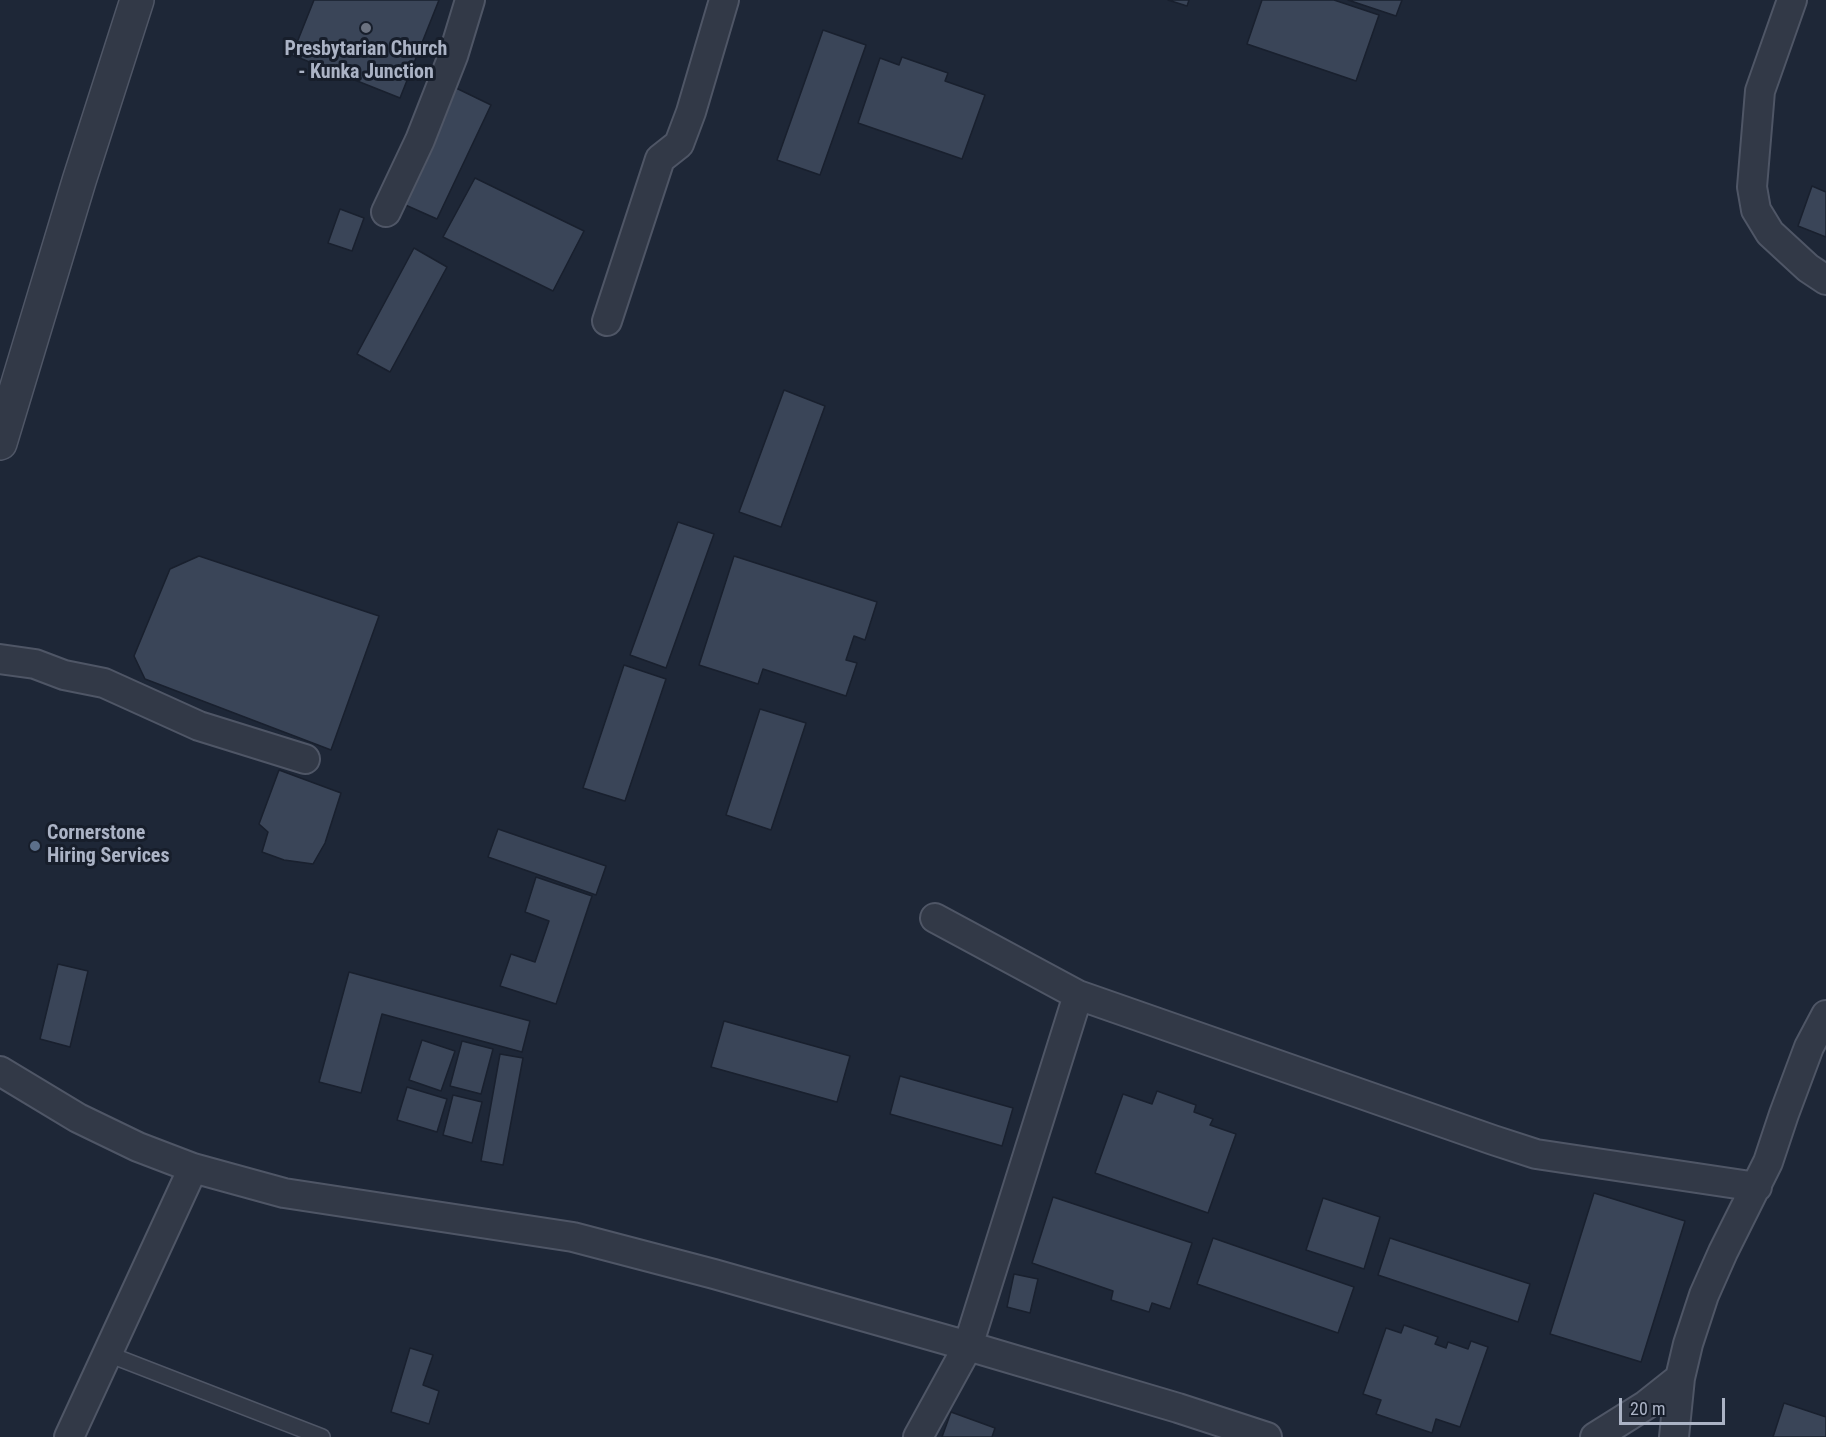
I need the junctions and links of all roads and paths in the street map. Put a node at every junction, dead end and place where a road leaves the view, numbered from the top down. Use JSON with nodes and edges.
{"nodes":[{"id":1,"x":137,"y":0,"type":"edge"},
{"id":2,"x":470,"y":0,"type":"edge"},
{"id":3,"x":724,"y":0,"type":"edge"},
{"id":4,"x":1792,"y":0,"type":"edge"},
{"id":5,"x":386,"y":212,"type":"dead end"},
{"id":6,"x":1826,"y":280,"type":"edge"},
{"id":7,"x":607,"y":321,"type":"dead end"},
{"id":8,"x":0,"y":443,"type":"edge"},
{"id":9,"x":0,"y":659,"type":"edge"},
{"id":10,"x":305,"y":759,"type":"dead end"},
{"id":11,"x":935,"y":918,"type":"dead end"},
{"id":12,"x":1078,"y":995,"type":"junction"},
{"id":13,"x":1826,"y":1015,"type":"edge"},
{"id":14,"x":0,"y":1071,"type":"edge"},
{"id":15,"x":193,"y":1168,"type":"junction"},
{"id":16,"x":1756,"y":1187,"type":"junction"},
{"id":17,"x":968,"y":1346,"type":"junction"},
{"id":18,"x":108,"y":1354,"type":"junction"},
{"id":19,"x":1680,"y":1378,"type":"junction"},
{"id":20,"x":69,"y":1437,"type":"edge"},
{"id":21,"x":322,"y":1437,"type":"edge"},
{"id":22,"x":918,"y":1437,"type":"edge"},
{"id":23,"x":1267,"y":1437,"type":"edge"},
{"id":24,"x":1595,"y":1437,"type":"edge"},
{"id":25,"x":1674,"y":1437,"type":"edge"}],
"edges":[{"from":1,"to":8,"type":"street"},
{"from":2,"to":5,"type":"street"},
{"from":3,"to":7,"type":"street"},
{"from":4,"to":6,"type":"street"},
{"from":9,"to":10,"type":"street"},
{"from":11,"to":12,"type":"street"},
{"from":12,"to":16,"type":"street"},
{"from":12,"to":17,"type":"street"},
{"from":13,"to":16,"type":"street"},
{"from":14,"to":15,"type":"street"},
{"from":15,"to":17,"type":"street"},
{"from":15,"to":18,"type":"street"},
{"from":16,"to":19,"type":"street"},
{"from":17,"to":22,"type":"street"},
{"from":17,"to":23,"type":"street"},
{"from":18,"to":20,"type":"street"},
{"from":18,"to":21,"type":"lane"},
{"from":19,"to":24,"type":"street"},
{"from":19,"to":25,"type":"street"}]}
